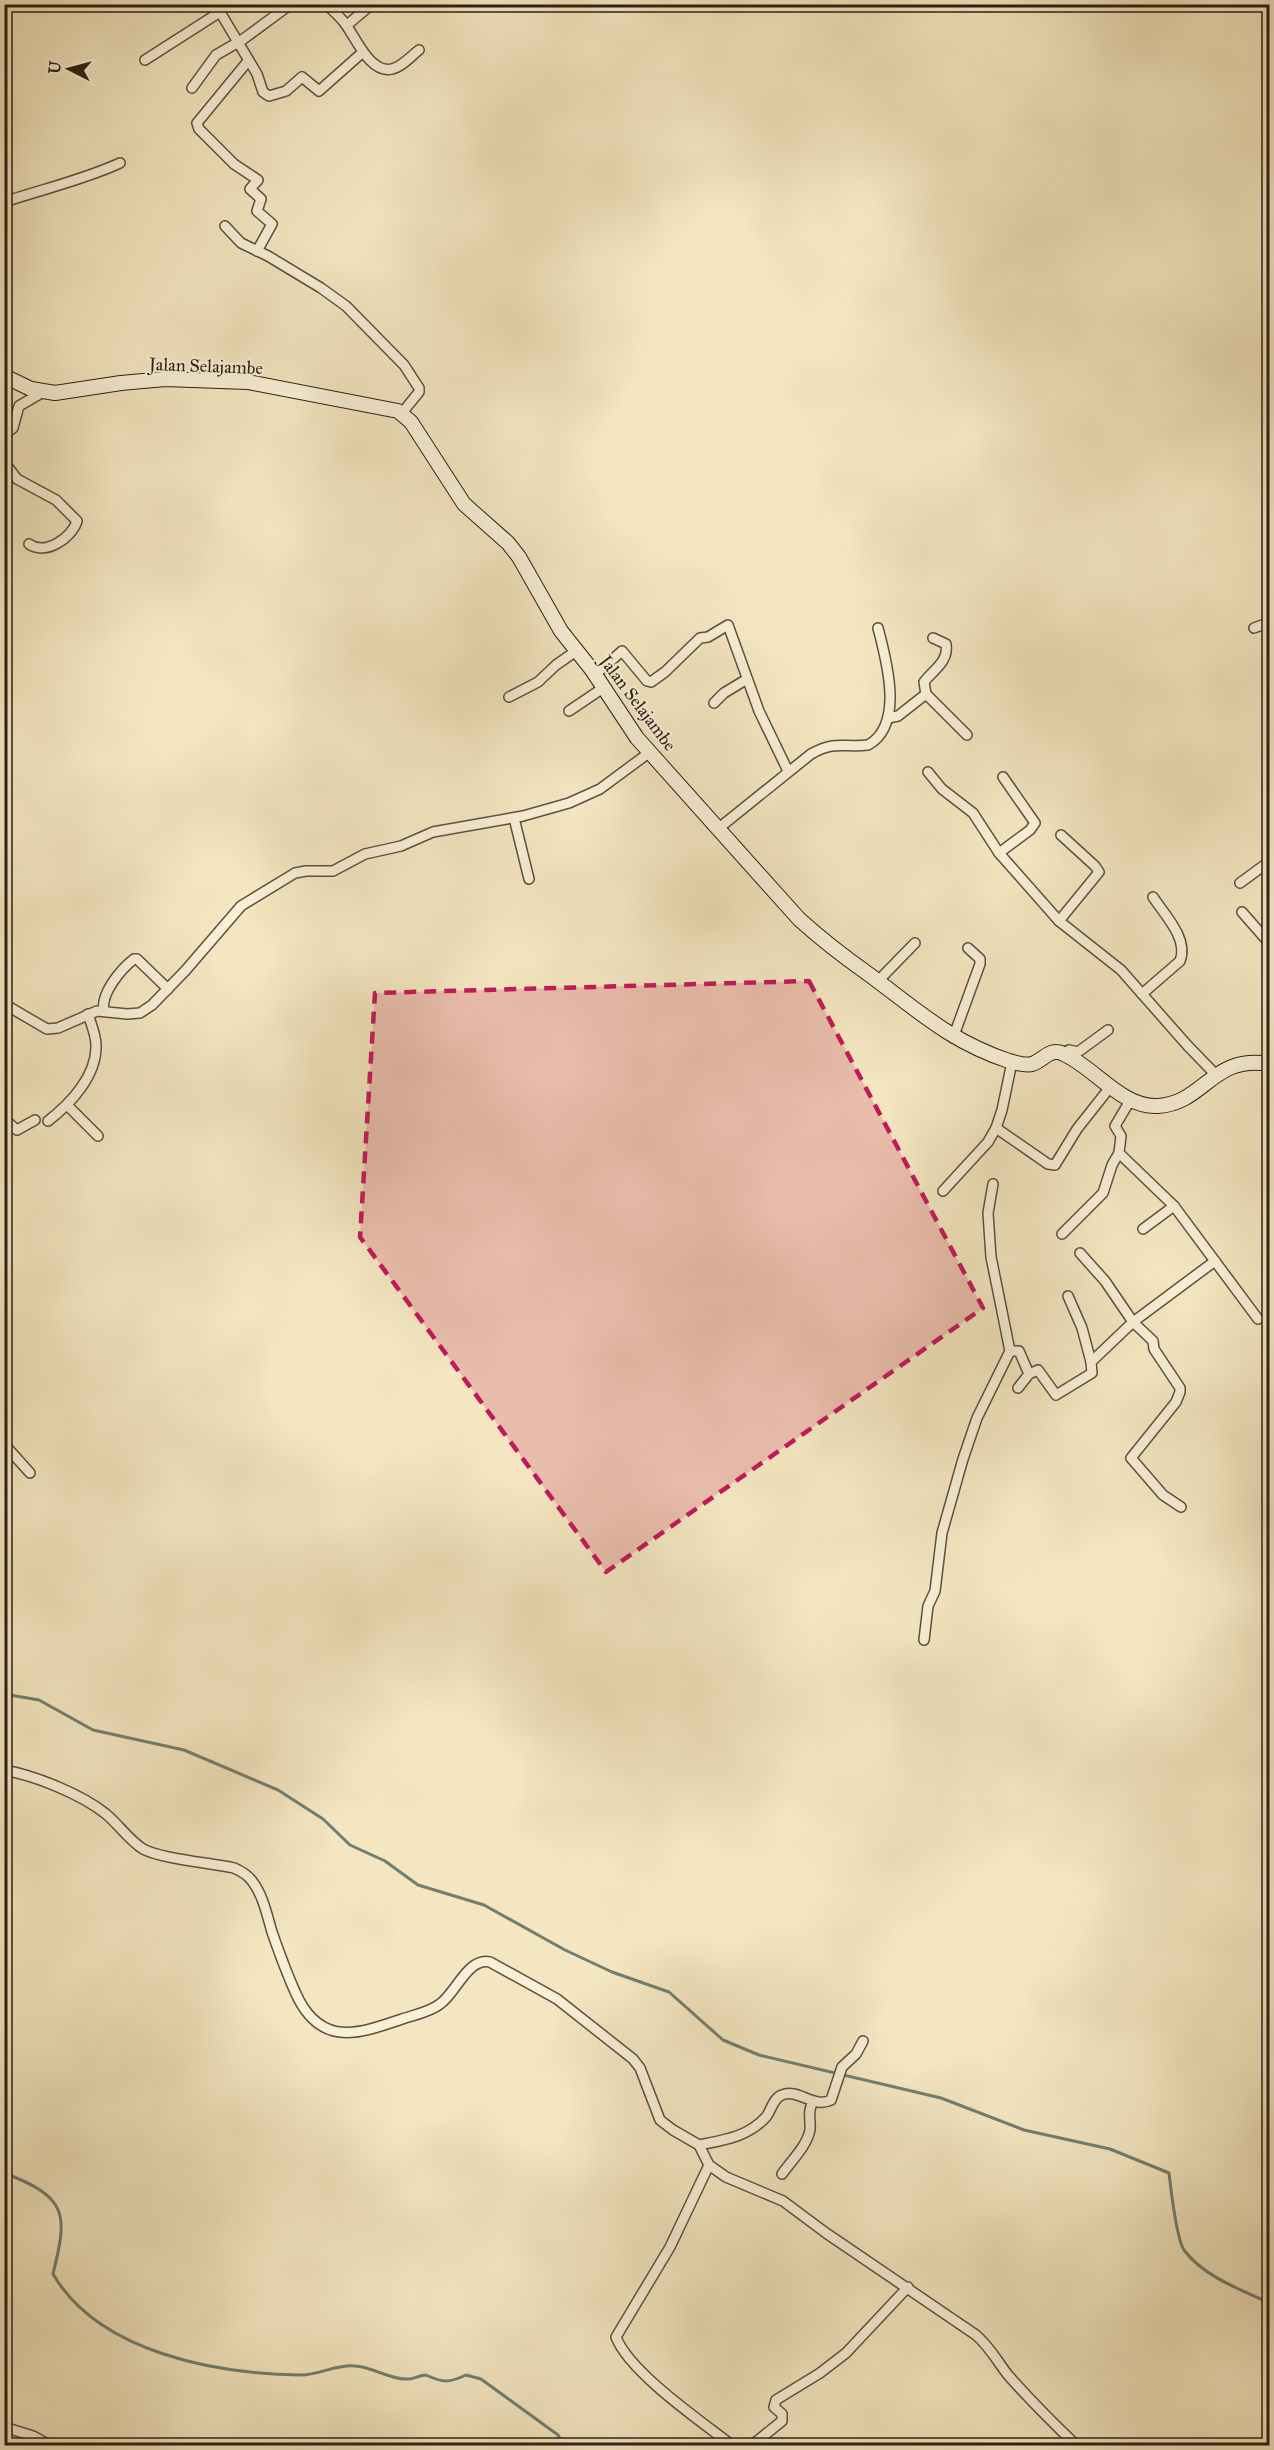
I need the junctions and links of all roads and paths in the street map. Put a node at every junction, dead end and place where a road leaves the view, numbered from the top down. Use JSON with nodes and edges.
{"nodes":[{"id":1,"x":291,"y":4,"type":"edge"},
{"id":2,"x":326,"y":4,"type":"edge"},
{"id":3,"x":372,"y":4,"type":"edge"},
{"id":4,"x":219,"y":8,"type":"edge"},
{"id":5,"x":347,"y":26,"type":"junction"},
{"id":6,"x":238,"y":43,"type":"junction"},
{"id":7,"x":419,"y":50,"type":"dead end"},
{"id":8,"x":363,"y":52,"type":"junction"},
{"id":9,"x":145,"y":60,"type":"dead end"},
{"id":10,"x":248,"y":61,"type":"junction"},
{"id":11,"x":192,"y":88,"type":"dead end"},
{"id":12,"x":120,"y":164,"type":"dead end"},
{"id":13,"x":4,"y":202,"type":"edge"},
{"id":14,"x":225,"y":226,"type":"dead end"},
{"id":15,"x":257,"y":251,"type":"junction"},
{"id":16,"x":4,"y":376,"type":"edge"},
{"id":17,"x":44,"y":392,"type":"junction"},
{"id":18,"x":402,"y":413,"type":"junction"},
{"id":19,"x":4,"y":435,"type":"edge"},
{"id":20,"x":4,"y":462,"type":"edge"},
{"id":21,"x":28,"y":544,"type":"dead end"},
{"id":22,"x":1269,"y":622,"type":"edge"},
{"id":23,"x":878,"y":628,"type":"dead end"},
{"id":24,"x":1254,"y":628,"type":"dead end"},
{"id":25,"x":933,"y":639,"type":"dead end"},
{"id":26,"x":576,"y":651,"type":"junction"},
{"id":27,"x":595,"y":675,"type":"junction"},
{"id":28,"x":747,"y":679,"type":"junction"},
{"id":29,"x":603,"y":688,"type":"junction"},
{"id":30,"x":926,"y":693,"type":"junction"},
{"id":31,"x":509,"y":697,"type":"dead end"},
{"id":32,"x":714,"y":703,"type":"dead end"},
{"id":33,"x":569,"y":711,"type":"dead end"},
{"id":34,"x":888,"y":718,"type":"junction"},
{"id":35,"x":967,"y":735,"type":"dead end"},
{"id":36,"x":650,"y":753,"type":"junction"},
{"id":37,"x":788,"y":771,"type":"junction"},
{"id":38,"x":928,"y":772,"type":"dead end"},
{"id":39,"x":1003,"y":777,"type":"dead end"},
{"id":40,"x":514,"y":818,"type":"junction"},
{"id":41,"x":719,"y":828,"type":"junction"},
{"id":42,"x":1061,"y":835,"type":"dead end"},
{"id":43,"x":999,"y":854,"type":"junction"},
{"id":44,"x":1269,"y":861,"type":"edge"},
{"id":45,"x":529,"y":879,"type":"dead end"},
{"id":46,"x":1240,"y":883,"type":"dead end"},
{"id":47,"x":1153,"y":897,"type":"dead end"},
{"id":48,"x":1242,"y":912,"type":"dead end"},
{"id":49,"x":1059,"y":921,"type":"junction"},
{"id":50,"x":915,"y":943,"type":"dead end"},
{"id":51,"x":1269,"y":944,"type":"edge"},
{"id":52,"x":968,"y":948,"type":"dead end"},
{"id":53,"x":878,"y":982,"type":"junction"},
{"id":54,"x":168,"y":988,"type":"junction"},
{"id":55,"x":1142,"y":994,"type":"junction"},
{"id":56,"x":4,"y":1004,"type":"edge"},
{"id":57,"x":104,"y":1011,"type":"junction"},
{"id":58,"x":88,"y":1014,"type":"junction"},
{"id":59,"x":1108,"y":1030,"type":"dead end"},
{"id":60,"x":953,"y":1038,"type":"junction"},
{"id":61,"x":1064,"y":1053,"type":"junction"},
{"id":62,"x":1012,"y":1062,"type":"junction"},
{"id":63,"x":1269,"y":1064,"type":"edge"},
{"id":64,"x":1216,"y":1075,"type":"junction"},
{"id":65,"x":1111,"y":1086,"type":"junction"},
{"id":66,"x":1131,"y":1099,"type":"junction"},
{"id":67,"x":67,"y":1105,"type":"junction"},
{"id":68,"x":4,"y":1119,"type":"edge"},
{"id":69,"x":35,"y":1120,"type":"dead end"},
{"id":70,"x":48,"y":1121,"type":"dead end"},
{"id":71,"x":996,"y":1128,"type":"junction"},
{"id":72,"x":98,"y":1136,"type":"dead end"},
{"id":73,"x":1119,"y":1153,"type":"junction"},
{"id":74,"x":993,"y":1184,"type":"dead end"},
{"id":75,"x":943,"y":1191,"type":"dead end"},
{"id":76,"x":1174,"y":1206,"type":"junction"},
{"id":77,"x":1143,"y":1229,"type":"dead end"},
{"id":78,"x":1062,"y":1234,"type":"dead end"},
{"id":79,"x":1080,"y":1253,"type":"dead end"},
{"id":80,"x":1215,"y":1261,"type":"junction"},
{"id":81,"x":1068,"y":1296,"type":"dead end"},
{"id":82,"x":1258,"y":1319,"type":"dead end"},
{"id":83,"x":1133,"y":1322,"type":"junction"},
{"id":84,"x":1010,"y":1351,"type":"junction"},
{"id":85,"x":1091,"y":1362,"type":"junction"},
{"id":86,"x":1029,"y":1374,"type":"junction"},
{"id":87,"x":1017,"y":1388,"type":"dead end"},
{"id":88,"x":4,"y":1444,"type":"edge"},
{"id":89,"x":30,"y":1473,"type":"dead end"},
{"id":90,"x":1181,"y":1507,"type":"dead end"},
{"id":91,"x":924,"y":1640,"type":"dead end"},
{"id":92,"x":4,"y":1770,"type":"edge"},
{"id":93,"x":863,"y":2041,"type":"dead end"},
{"id":94,"x":813,"y":2102,"type":"junction"},
{"id":95,"x":699,"y":2145,"type":"junction"},
{"id":96,"x":709,"y":2165,"type":"junction"},
{"id":97,"x":782,"y":2174,"type":"dead end"},
{"id":98,"x":908,"y":2288,"type":"junction"},
{"id":99,"x":4,"y":2427,"type":"edge"},
{"id":100,"x":51,"y":2445,"type":"edge"},
{"id":101,"x":733,"y":2445,"type":"edge"},
{"id":102,"x":751,"y":2445,"type":"edge"},
{"id":103,"x":1077,"y":2445,"type":"edge"}],
"edges":[{"from":1,"to":6,"type":"street"},
{"from":2,"to":5,"type":"street"},
{"from":3,"to":5,"type":"street"},
{"from":4,"to":6,"type":"street"},
{"from":4,"to":9,"type":"street"},
{"from":5,"to":8,"type":"street"},
{"from":6,"to":10,"type":"street"},
{"from":6,"to":11,"type":"street"},
{"from":7,"to":8,"type":"street"},
{"from":8,"to":10,"type":"street"},
{"from":10,"to":15,"type":"street"},
{"from":12,"to":13,"type":"street"},
{"from":14,"to":15,"type":"street"},
{"from":15,"to":18,"type":"street"},
{"from":16,"to":17,"type":"street","name":"Jalan Selajambe"},
{"from":17,"to":18,"type":"street","name":"Jalan Selajambe"},
{"from":17,"to":19,"type":"street"},
{"from":18,"to":26,"type":"street","name":"Jalan Selajambe"},
{"from":20,"to":21,"type":"street"},
{"from":22,"to":24,"type":"street"},
{"from":23,"to":34,"type":"street"},
{"from":25,"to":30,"type":"street"},
{"from":26,"to":27,"type":"street","name":"Jalan Selajambe"},
{"from":26,"to":31,"type":"street"},
{"from":27,"to":28,"type":"street"},
{"from":27,"to":29,"type":"street","name":"Jalan Selajambe"},
{"from":28,"to":32,"type":"street"},
{"from":28,"to":37,"type":"street"},
{"from":29,"to":33,"type":"street"},
{"from":29,"to":36,"type":"street","name":"Jalan Selajambe"},
{"from":30,"to":34,"type":"street"},
{"from":30,"to":35,"type":"street"},
{"from":34,"to":37,"type":"street"},
{"from":36,"to":40,"type":"street"},
{"from":36,"to":41,"type":"street","name":"Jalan Selajambe"},
{"from":37,"to":41,"type":"street"},
{"from":38,"to":43,"type":"street"},
{"from":39,"to":43,"type":"street"},
{"from":40,"to":45,"type":"street"},
{"from":40,"to":54,"type":"street"},
{"from":41,"to":53,"type":"street","name":"Jalan Selajambe"},
{"from":42,"to":49,"type":"street"},
{"from":43,"to":49,"type":"street"},
{"from":44,"to":46,"type":"street"},
{"from":47,"to":55,"type":"street"},
{"from":48,"to":51,"type":"street"},
{"from":49,"to":55,"type":"street"},
{"from":50,"to":53,"type":"street"},
{"from":52,"to":60,"type":"street"},
{"from":53,"to":60,"type":"street","name":"Jalan Selajambe"},
{"from":54,"to":57,"type":"street"},
{"from":54,"to":57,"type":"street"},
{"from":55,"to":64,"type":"street"},
{"from":56,"to":58,"type":"street"},
{"from":57,"to":58,"type":"street"},
{"from":58,"to":67,"type":"street"},
{"from":59,"to":61,"type":"street"},
{"from":60,"to":62,"type":"street","name":"Jalan Selajambe"},
{"from":61,"to":62,"type":"street","name":"Jalan Selajambe"},
{"from":61,"to":65,"type":"street"},
{"from":62,"to":71,"type":"street"},
{"from":63,"to":64,"type":"street"},
{"from":64,"to":66,"type":"street"},
{"from":65,"to":66,"type":"street"},
{"from":65,"to":71,"type":"street"},
{"from":66,"to":73,"type":"street"},
{"from":67,"to":70,"type":"street"},
{"from":67,"to":72,"type":"street"},
{"from":68,"to":69,"type":"street"},
{"from":71,"to":75,"type":"street"},
{"from":73,"to":76,"type":"street"},
{"from":73,"to":78,"type":"street"},
{"from":74,"to":84,"type":"street"},
{"from":76,"to":77,"type":"street"},
{"from":76,"to":80,"type":"street"},
{"from":79,"to":83,"type":"street"},
{"from":80,"to":82,"type":"street"},
{"from":80,"to":83,"type":"street"},
{"from":81,"to":85,"type":"street"},
{"from":83,"to":85,"type":"street"},
{"from":83,"to":90,"type":"street"},
{"from":84,"to":86,"type":"street"},
{"from":84,"to":91,"type":"street"},
{"from":85,"to":86,"type":"street"},
{"from":86,"to":87,"type":"street"},
{"from":88,"to":89,"type":"street"},
{"from":92,"to":95,"type":"street"},
{"from":93,"to":94,"type":"street"},
{"from":94,"to":95,"type":"street"},
{"from":94,"to":97,"type":"street"},
{"from":95,"to":96,"type":"street"},
{"from":96,"to":98,"type":"street"},
{"from":96,"to":101,"type":"street"},
{"from":98,"to":102,"type":"street"},
{"from":98,"to":103,"type":"street"},
{"from":99,"to":100,"type":"street"}]}
